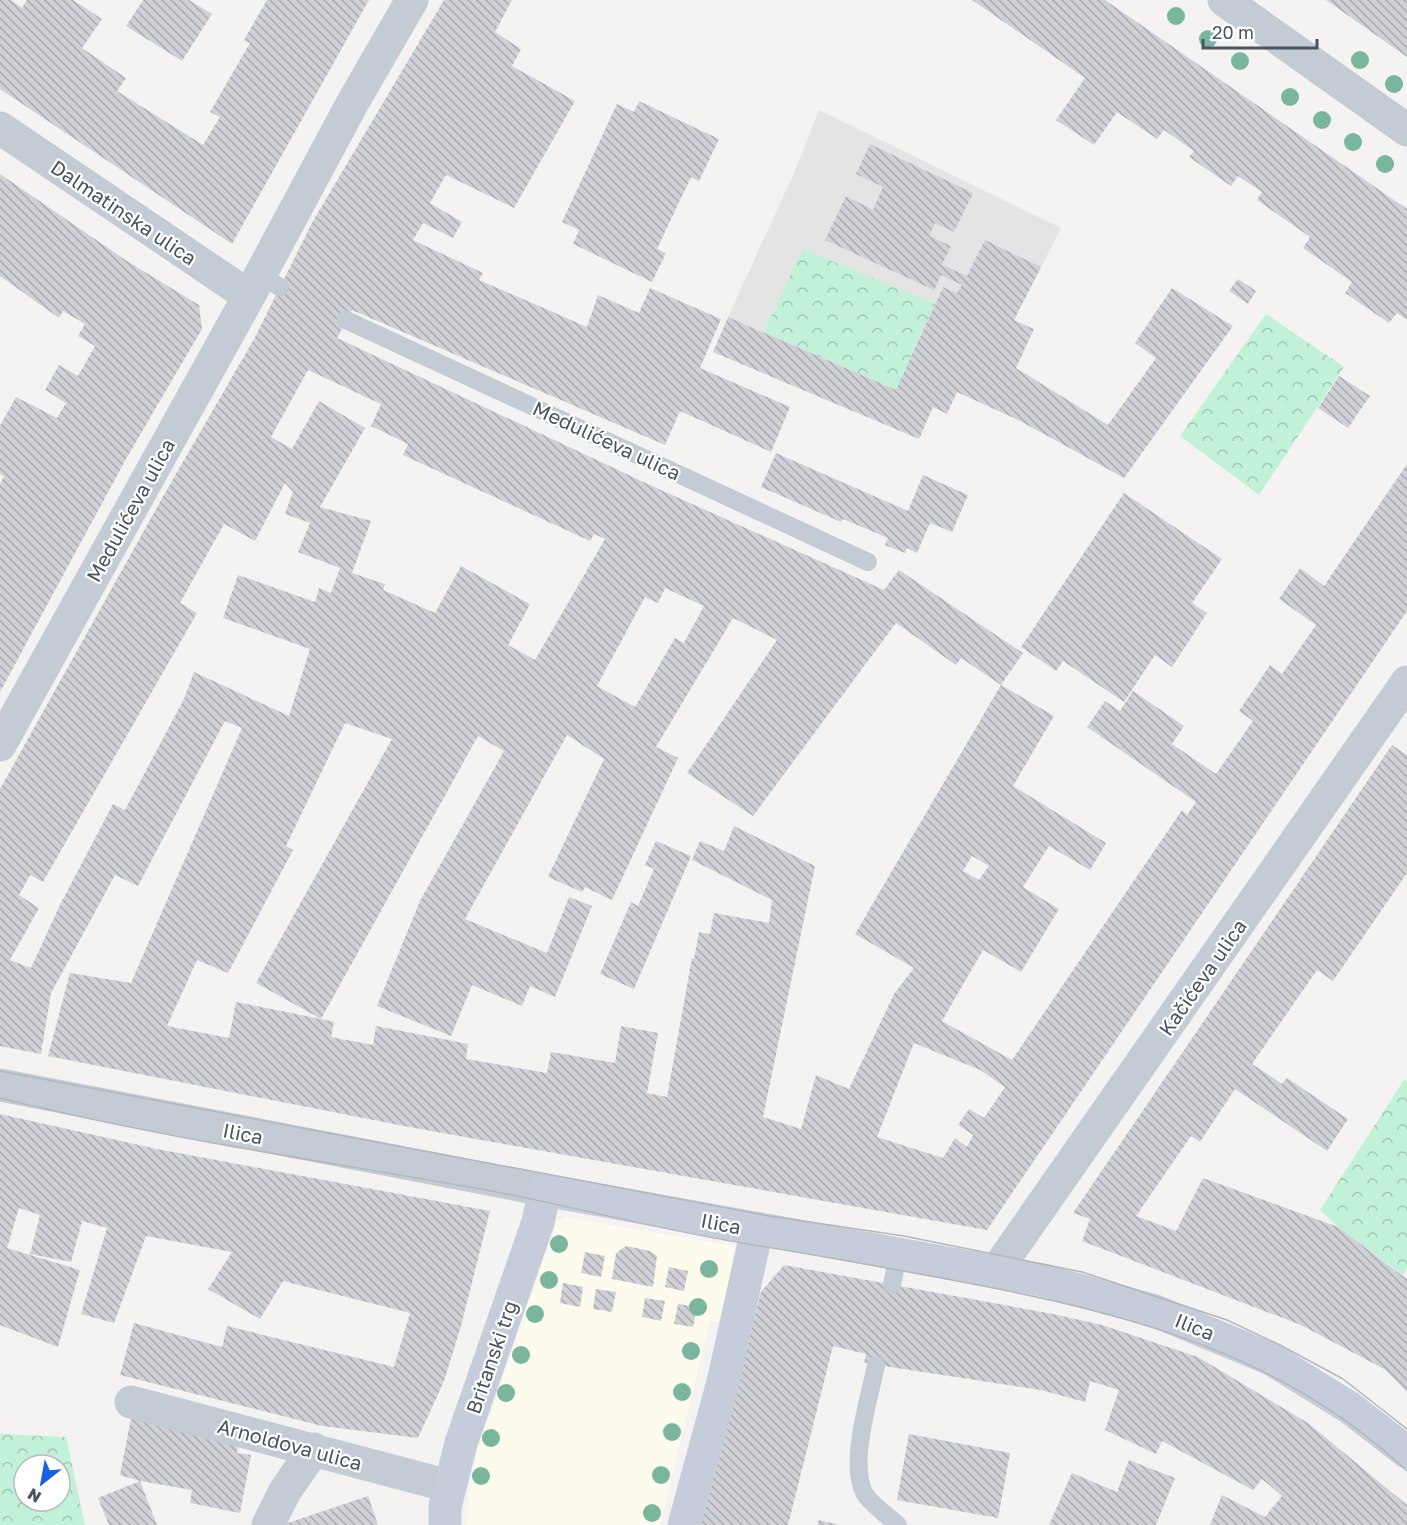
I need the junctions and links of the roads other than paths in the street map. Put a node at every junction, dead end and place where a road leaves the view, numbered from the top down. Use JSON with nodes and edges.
{"nodes":[{"id":1,"x":412,"y":0,"type":"edge"},
{"id":2,"x":1224,"y":0,"type":"edge"},
{"id":3,"x":0,"y":128,"type":"edge"},
{"id":4,"x":1407,"y":130,"type":"edge"},
{"id":5,"x":263,"y":286,"type":"junction"},
{"id":6,"x":346,"y":320,"type":"dead end"},
{"id":7,"x":868,"y":561,"type":"dead end"},
{"id":8,"x":1407,"y":682,"type":"edge"},
{"id":9,"x":0,"y":745,"type":"edge"},
{"id":10,"x":0,"y":1085,"type":"edge"},
{"id":11,"x":545,"y":1190,"type":"junction"},
{"id":12,"x":757,"y":1230,"type":"junction"},
{"id":13,"x":996,"y":1271,"type":"junction"},
{"id":14,"x":876,"y":1365,"type":"dead end"},
{"id":15,"x":132,"y":1402,"type":"dead end"},
{"id":16,"x":314,"y":1449,"type":"junction"},
{"id":17,"x":1407,"y":1452,"type":"edge"},
{"id":18,"x":449,"y":1486,"type":"junction"},
{"id":19,"x":268,"y":1525,"type":"edge"},
{"id":20,"x":446,"y":1525,"type":"edge"},
{"id":21,"x":684,"y":1525,"type":"edge"},
{"id":22,"x":898,"y":1525,"type":"edge"}],
"edges":[{"from":1,"to":5,"type":"street","name":"Medulićeva ulica"},
{"from":2,"to":4,"type":"street"},
{"from":3,"to":5,"type":"street","name":"Dalmatinska ulica"},
{"from":5,"to":9,"type":"street","name":"Medulićeva ulica"},
{"from":6,"to":7,"type":"lane","name":"Medulićeva ulica"},
{"from":8,"to":13,"type":"street","name":"Kačićeva ulica"},
{"from":10,"to":11,"type":"street","name":"Ilica"},
{"from":11,"to":12,"type":"main road","name":"Ilica"},
{"from":11,"to":18,"type":"main road","name":"Britanski trg"},
{"from":12,"to":13,"type":"main road","name":"Ilica"},
{"from":12,"to":21,"type":"main road"},
{"from":13,"to":17,"type":"main road","name":"Ilica"},
{"from":14,"to":22,"type":"lane"},
{"from":15,"to":16,"type":"street","name":"Arnoldova ulica"},
{"from":16,"to":18,"type":"street","name":"Arnoldova ulica"},
{"from":16,"to":19,"type":"street"},
{"from":18,"to":20,"type":"main road","name":"Britanski trg"}]}
